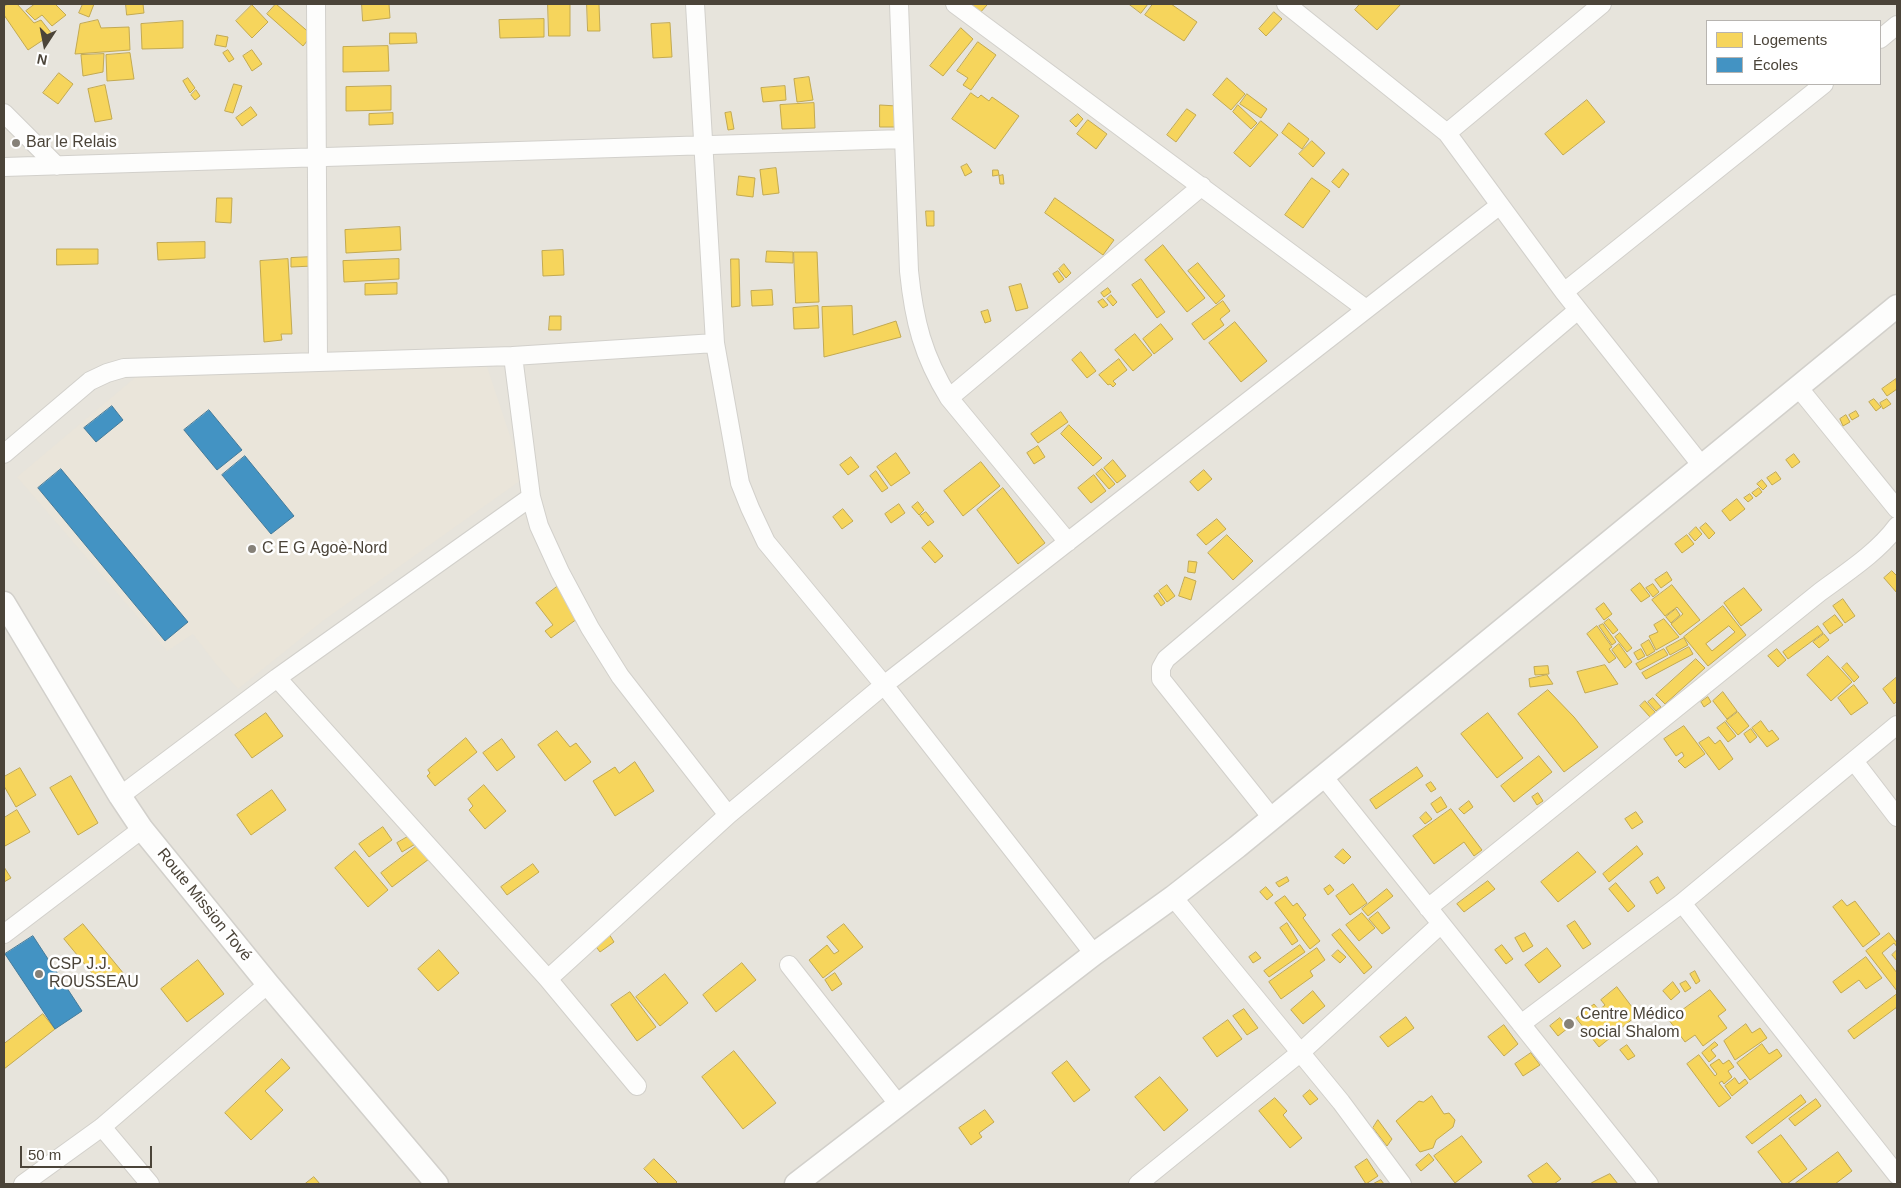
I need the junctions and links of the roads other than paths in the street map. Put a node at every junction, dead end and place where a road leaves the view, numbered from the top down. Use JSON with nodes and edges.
{"nodes":[{"id":1,"x":316,"y":4,"type":"edge"},
{"id":2,"x":695,"y":4,"type":"edge"},
{"id":3,"x":899,"y":4,"type":"edge"},
{"id":4,"x":955,"y":4,"type":"edge"},
{"id":5,"x":1286,"y":4,"type":"edge"},
{"id":6,"x":1602,"y":4,"type":"edge"},
{"id":7,"x":1897,"y":25,"type":"edge"},
{"id":8,"x":1881,"y":38,"type":"edge"},
{"id":9,"x":1823,"y":85,"type":"edge"},
{"id":10,"x":4,"y":112,"type":"edge"},
{"id":11,"x":1447,"y":133,"type":"junction"},
{"id":12,"x":904,"y":139,"type":"junction"},
{"id":13,"x":704,"y":146,"type":"junction"},
{"id":14,"x":317,"y":156,"type":"junction"},
{"id":15,"x":57,"y":166,"type":"junction"},
{"id":16,"x":4,"y":167,"type":"edge"},
{"id":17,"x":1202,"y":186,"type":"junction"},
{"id":18,"x":1500,"y":205,"type":"junction"},
{"id":19,"x":1564,"y":292,"type":"junction"},
{"id":20,"x":1897,"y":306,"type":"edge"},
{"id":21,"x":1366,"y":310,"type":"junction"},
{"id":22,"x":1578,"y":310,"type":"junction"},
{"id":23,"x":715,"y":343,"type":"junction"},
{"id":24,"x":513,"y":356,"type":"junction"},
{"id":25,"x":318,"y":361,"type":"junction"},
{"id":26,"x":1798,"y":387,"type":"junction"},
{"id":27,"x":949,"y":398,"type":"junction"},
{"id":28,"x":4,"y":454,"type":"edge"},
{"id":29,"x":1702,"y":466,"type":"junction"},
{"id":30,"x":531,"y":497,"type":"junction"},
{"id":31,"x":1897,"y":509,"type":"edge"},
{"id":32,"x":1897,"y":526,"type":"edge"},
{"id":33,"x":1068,"y":542,"type":"junction"},
{"id":34,"x":4,"y":603,"type":"edge"},
{"id":35,"x":277,"y":678,"type":"junction"},
{"id":36,"x":884,"y":685,"type":"junction"},
{"id":37,"x":1897,"y":725,"type":"edge"},
{"id":38,"x":1854,"y":761,"type":"junction"},
{"id":39,"x":1323,"y":776,"type":"junction"},
{"id":40,"x":120,"y":796,"type":"junction"},
{"id":41,"x":728,"y":815,"type":"junction"},
{"id":42,"x":1272,"y":818,"type":"junction"},
{"id":43,"x":1897,"y":818,"type":"edge"},
{"id":44,"x":142,"y":829,"type":"junction"},
{"id":45,"x":1173,"y":897,"type":"junction"},
{"id":46,"x":1682,"y":903,"type":"junction"},
{"id":47,"x":1428,"y":908,"type":"junction"},
{"id":48,"x":1441,"y":924,"type":"junction"},
{"id":49,"x":4,"y":934,"type":"edge"},
{"id":50,"x":1094,"y":954,"type":"junction"},
{"id":51,"x":789,"y":966,"type":"dead end"},
{"id":52,"x":548,"y":979,"type":"junction"},
{"id":53,"x":268,"y":984,"type":"junction"},
{"id":54,"x":1521,"y":1024,"type":"junction"},
{"id":55,"x":1301,"y":1052,"type":"junction"},
{"id":56,"x":637,"y":1086,"type":"dead end"},
{"id":57,"x":899,"y":1105,"type":"junction"},
{"id":58,"x":102,"y":1127,"type":"junction"},
{"id":59,"x":1892,"y":1156,"type":"edge"},
{"id":60,"x":1897,"y":1174,"type":"edge"},
{"id":61,"x":23,"y":1184,"type":"edge"},
{"id":62,"x":150,"y":1184,"type":"edge"},
{"id":63,"x":437,"y":1184,"type":"edge"},
{"id":64,"x":796,"y":1184,"type":"edge"},
{"id":65,"x":1138,"y":1184,"type":"edge"},
{"id":66,"x":1402,"y":1184,"type":"edge"},
{"id":67,"x":1649,"y":1184,"type":"edge"}],
"edges":[{"from":1,"to":14,"type":"street"},
{"from":2,"to":13,"type":"street"},
{"from":3,"to":12,"type":"street"},
{"from":4,"to":17,"type":"street"},
{"from":5,"to":11,"type":"street"},
{"from":6,"to":11,"type":"street"},
{"from":7,"to":8,"type":"street"},
{"from":9,"to":19,"type":"street"},
{"from":10,"to":15,"type":"street"},
{"from":11,"to":18,"type":"street"},
{"from":12,"to":13,"type":"street"},
{"from":12,"to":27,"type":"street"},
{"from":13,"to":14,"type":"street"},
{"from":13,"to":23,"type":"street"},
{"from":14,"to":15,"type":"street"},
{"from":14,"to":25,"type":"street"},
{"from":15,"to":16,"type":"street"},
{"from":17,"to":21,"type":"street"},
{"from":17,"to":27,"type":"street"},
{"from":18,"to":19,"type":"street"},
{"from":18,"to":21,"type":"street"},
{"from":19,"to":22,"type":"street"},
{"from":20,"to":26,"type":"street"},
{"from":21,"to":33,"type":"street"},
{"from":22,"to":29,"type":"street"},
{"from":22,"to":42,"type":"street"},
{"from":23,"to":24,"type":"street"},
{"from":23,"to":36,"type":"street"},
{"from":24,"to":25,"type":"street"},
{"from":24,"to":30,"type":"street"},
{"from":25,"to":28,"type":"street"},
{"from":26,"to":29,"type":"street"},
{"from":26,"to":31,"type":"street"},
{"from":27,"to":33,"type":"street"},
{"from":29,"to":39,"type":"street"},
{"from":30,"to":35,"type":"street"},
{"from":30,"to":41,"type":"street"},
{"from":32,"to":47,"type":"street"},
{"from":33,"to":36,"type":"street"},
{"from":34,"to":40,"type":"street","name":"Route Mission Tové"},
{"from":35,"to":40,"type":"street"},
{"from":35,"to":52,"type":"street"},
{"from":36,"to":41,"type":"street"},
{"from":36,"to":50,"type":"street"},
{"from":37,"to":38,"type":"street"},
{"from":38,"to":43,"type":"street"},
{"from":38,"to":46,"type":"street"},
{"from":39,"to":42,"type":"street"},
{"from":39,"to":47,"type":"street"},
{"from":40,"to":44,"type":"street","name":"Route Mission Tové"},
{"from":41,"to":52,"type":"street"},
{"from":42,"to":45,"type":"street"},
{"from":44,"to":49,"type":"street"},
{"from":44,"to":53,"type":"street","name":"Route Mission Tové"},
{"from":45,"to":50,"type":"street"},
{"from":45,"to":55,"type":"street"},
{"from":46,"to":54,"type":"street"},
{"from":46,"to":59,"type":"street"},
{"from":47,"to":48,"type":"street"},
{"from":48,"to":54,"type":"street"},
{"from":48,"to":55,"type":"street"},
{"from":50,"to":57,"type":"street"},
{"from":51,"to":57,"type":"street"},
{"from":52,"to":56,"type":"street"},
{"from":53,"to":58,"type":"street"},
{"from":53,"to":63,"type":"street","name":"Route Mission Tové"},
{"from":54,"to":67,"type":"street"},
{"from":55,"to":65,"type":"street"},
{"from":55,"to":66,"type":"street"},
{"from":57,"to":64,"type":"street"},
{"from":58,"to":61,"type":"street"},
{"from":58,"to":62,"type":"street"},
{"from":59,"to":60,"type":"street"}]}
